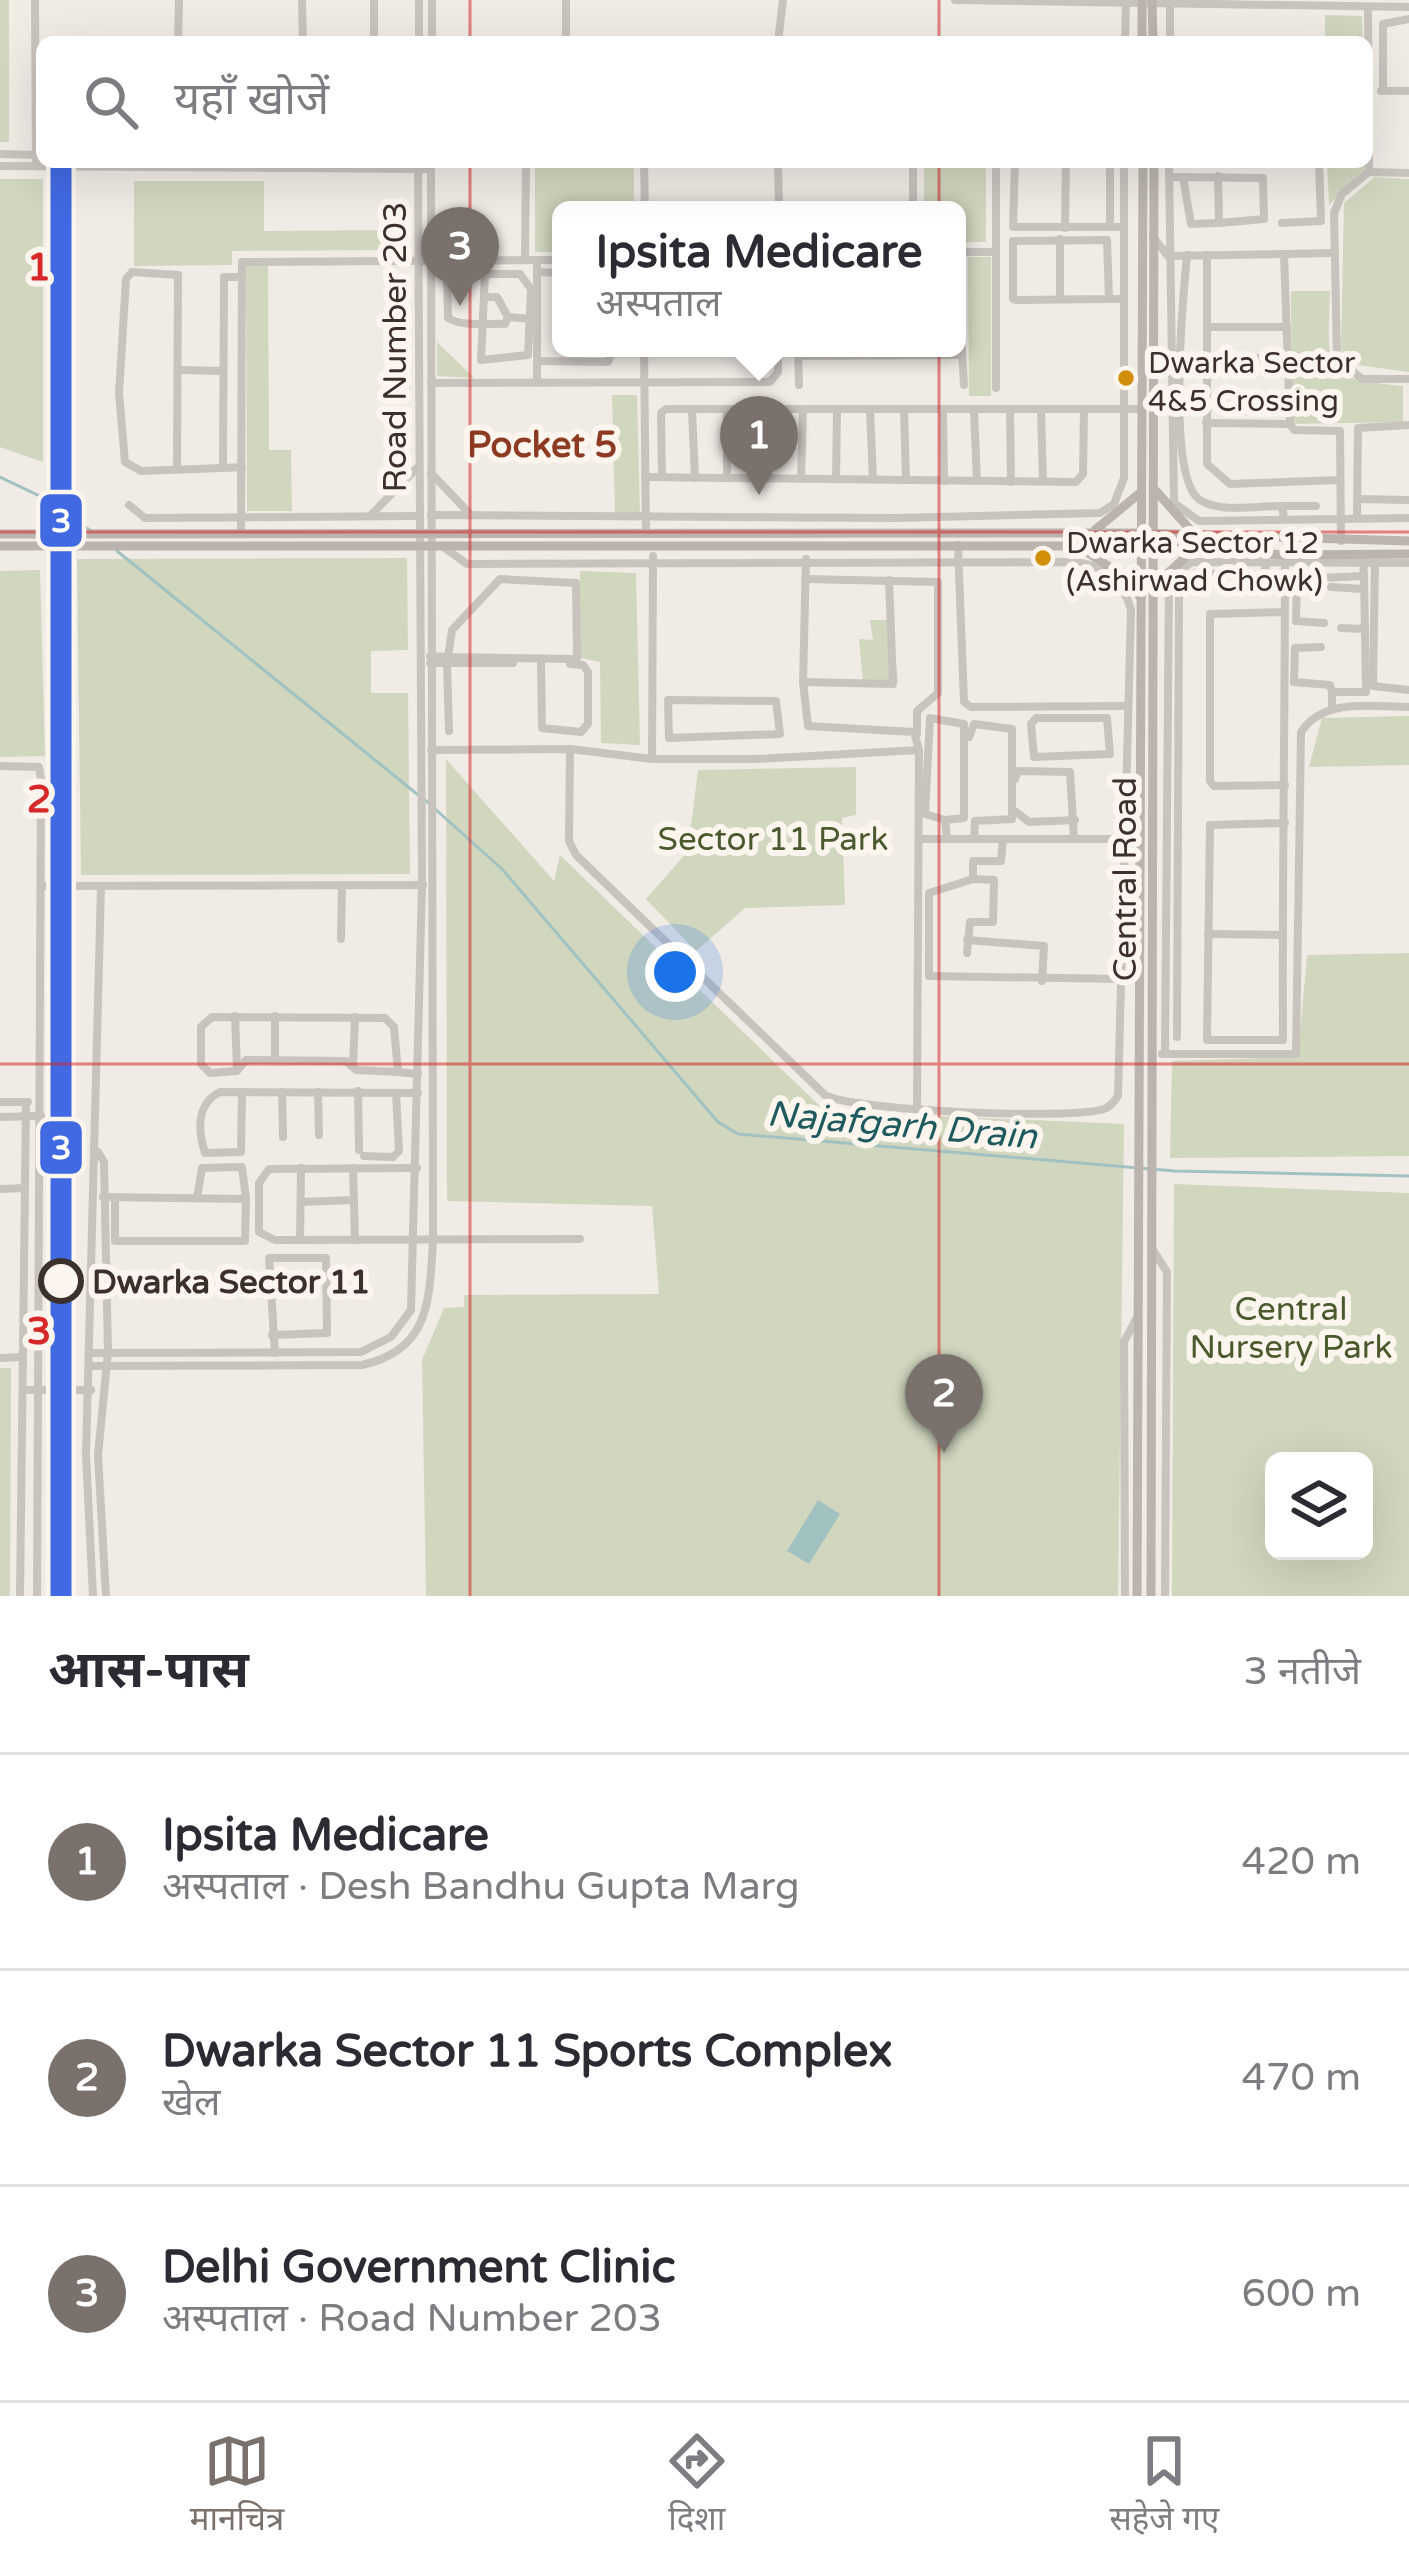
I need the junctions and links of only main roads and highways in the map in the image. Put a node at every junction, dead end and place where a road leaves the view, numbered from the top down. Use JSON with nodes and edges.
{"nodes":[{"id":1,"x":1142,"y":1,"type":"edge"},
{"id":2,"x":1152,"y":1,"type":"edge"},
{"id":3,"x":1142,"y":36,"type":"edge"},
{"id":4,"x":1153,"y":36,"type":"edge"},
{"id":5,"x":1143,"y":168,"type":"edge"},
{"id":6,"x":1154,"y":168,"type":"edge"},
{"id":7,"x":1153,"y":486,"type":"junction"},
{"id":8,"x":1140,"y":493,"type":"junction"},
{"id":9,"x":1090,"y":532,"type":"junction"},
{"id":10,"x":1141,"y":532,"type":"junction"},
{"id":11,"x":0,"y":534,"type":"edge"},
{"id":12,"x":1195,"y":536,"type":"junction"},
{"id":13,"x":1154,"y":540,"type":"junction"},
{"id":14,"x":1409,"y":541,"type":"edge"},
{"id":15,"x":0,"y":546,"type":"edge"},
{"id":16,"x":1078,"y":546,"type":"junction"},
{"id":17,"x":1142,"y":546,"type":"junction"},
{"id":18,"x":1194,"y":549,"type":"junction"},
{"id":19,"x":1409,"y":554,"type":"edge"},
{"id":20,"x":1154,"y":587,"type":"junction"},
{"id":21,"x":1141,"y":598,"type":"junction"},
{"id":22,"x":1137,"y":1596,"type":"edge"},
{"id":23,"x":1150,"y":1596,"type":"edge"}],
"edges":[{"from":1,"to":3,"type":"main road"},
{"from":2,"to":4,"type":"main road"},
{"from":5,"to":8,"type":"main road","name":"Central Road"},
{"from":6,"to":7,"type":"main road","name":"Central Road"},
{"from":7,"to":12,"type":"main road"},
{"from":7,"to":13,"type":"main road","name":"Central Road"},
{"from":8,"to":9,"type":"main road"},
{"from":8,"to":10,"type":"main road","name":"Central Road"},
{"from":9,"to":10,"type":"main road"},
{"from":9,"to":11,"type":"main road"},
{"from":10,"to":13,"type":"main road"},
{"from":10,"to":17,"type":"main road","name":"Central Road"},
{"from":12,"to":13,"type":"main road"},
{"from":12,"to":14,"type":"main road"},
{"from":13,"to":17,"type":"main road"},
{"from":13,"to":18,"type":"main road"},
{"from":13,"to":20,"type":"main road","name":"Central Road"},
{"from":15,"to":16,"type":"main road"},
{"from":16,"to":17,"type":"main road"},
{"from":16,"to":21,"type":"main road"},
{"from":17,"to":21,"type":"main road","name":"Central Road"},
{"from":18,"to":19,"type":"main road"},
{"from":18,"to":20,"type":"main road"},
{"from":20,"to":23,"type":"main road","name":"Central Road"},
{"from":21,"to":22,"type":"main road","name":"Central Road"}]}
